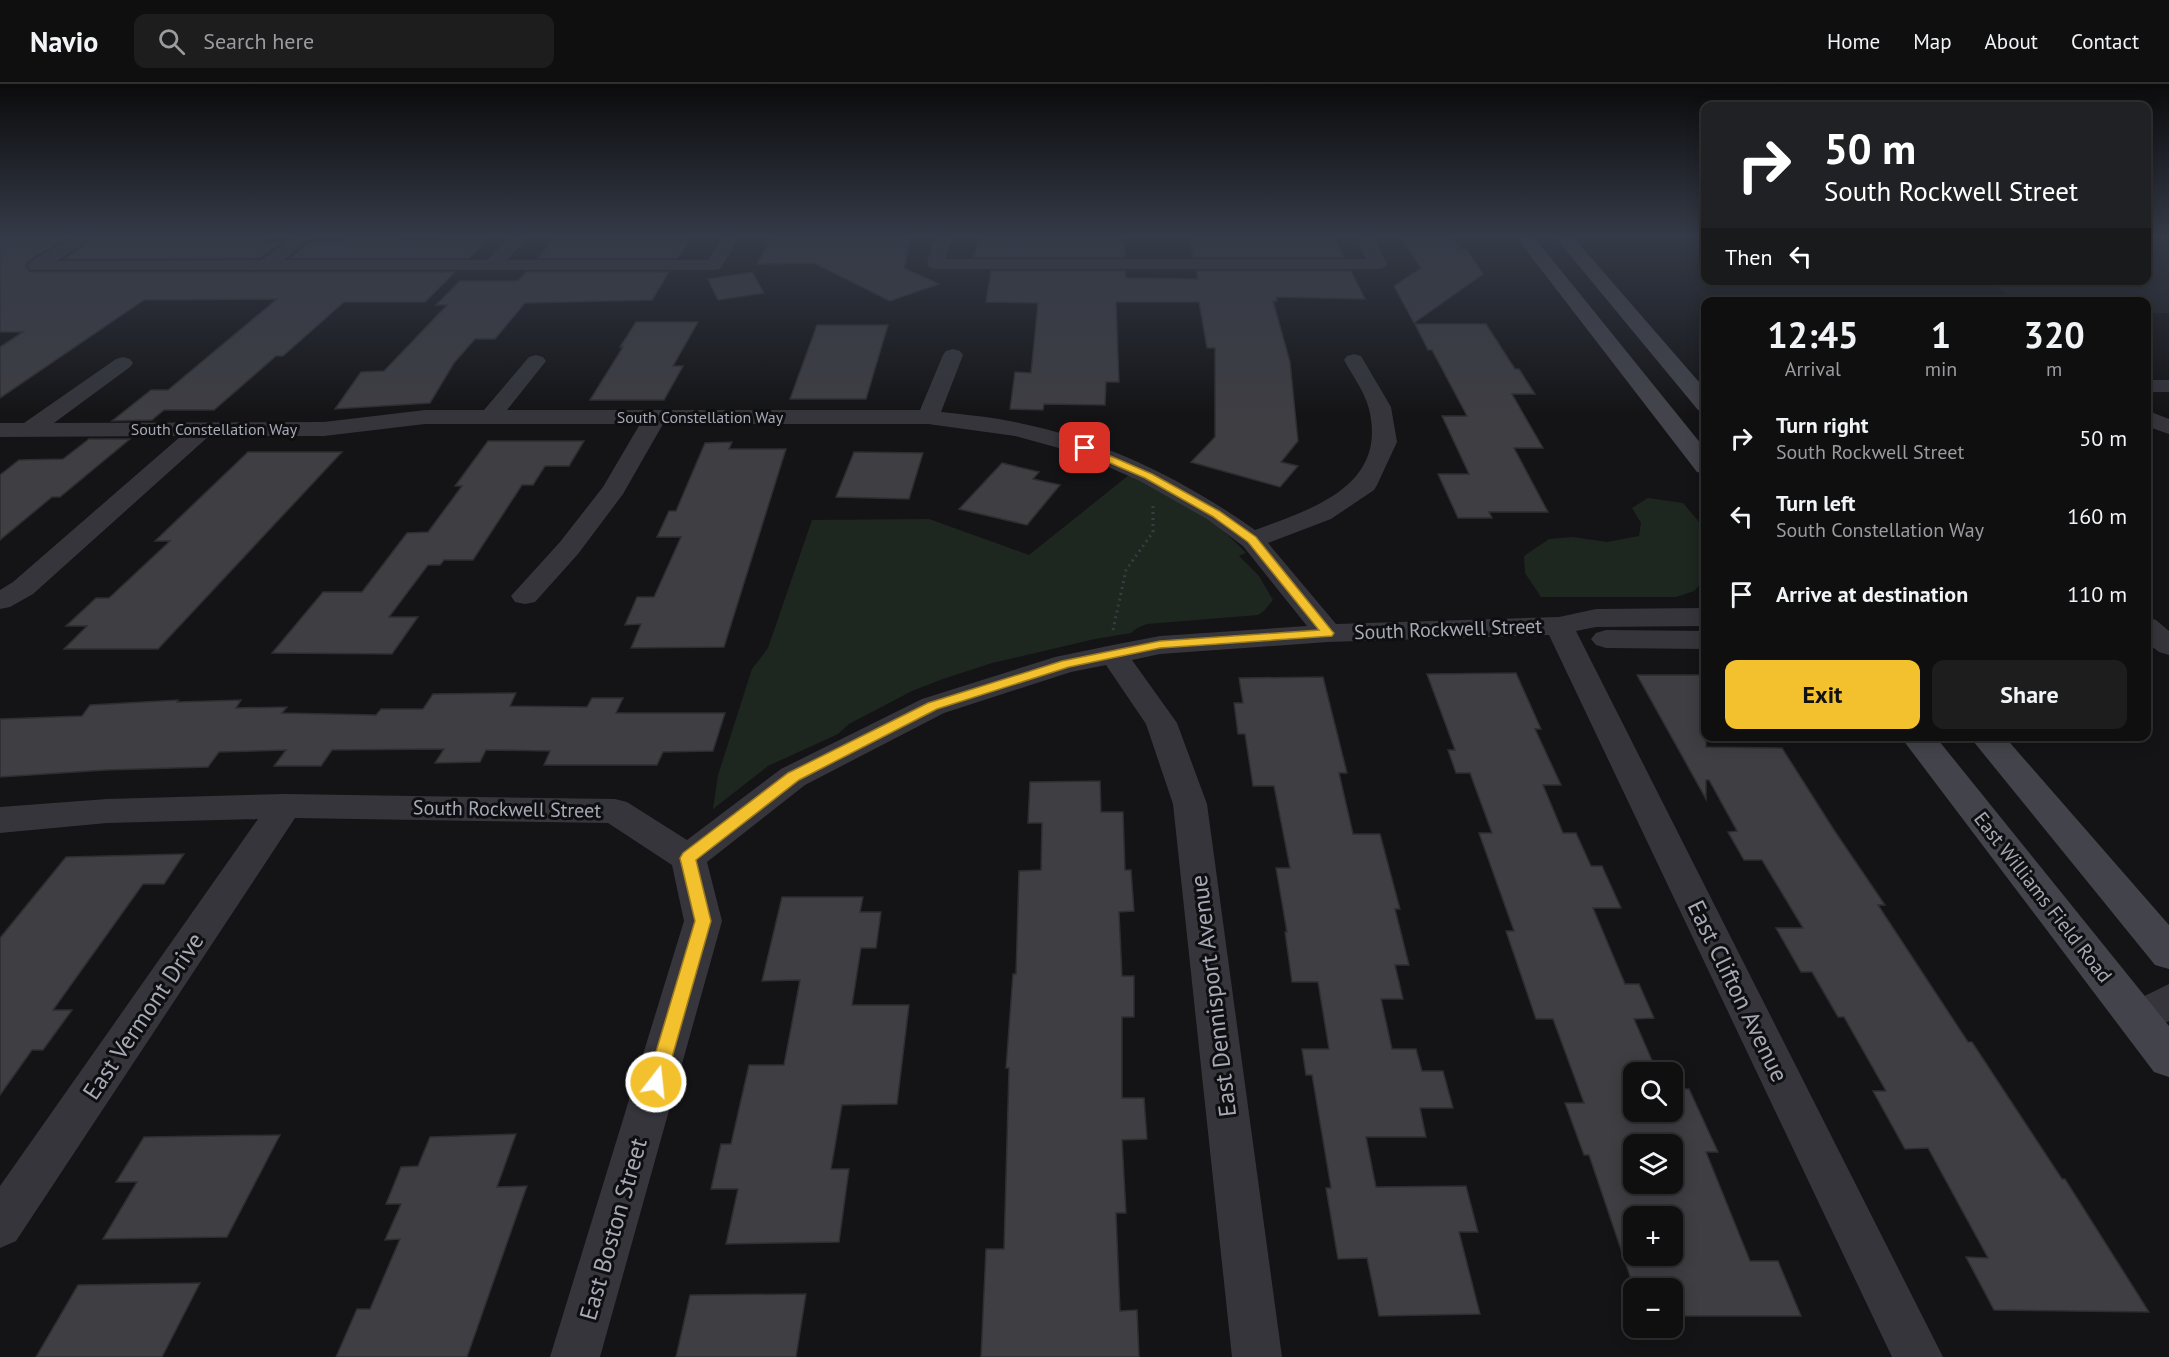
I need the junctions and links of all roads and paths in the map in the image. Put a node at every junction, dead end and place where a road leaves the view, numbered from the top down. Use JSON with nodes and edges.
{"nodes":[{"id":1,"x":1572,"y":296,"type":"edge"},
{"id":2,"x":1614,"y":296,"type":"edge"},
{"id":3,"x":953,"y":355,"type":"dead end"},
{"id":4,"x":1354,"y":360,"type":"dead end"},
{"id":5,"x":536,"y":361,"type":"dead end"},
{"id":6,"x":123,"y":363,"type":"dead end"},
{"id":7,"x":2151,"y":386,"type":"edge"},
{"id":8,"x":2169,"y":386,"type":"edge"},
{"id":9,"x":1701,"y":399,"type":"edge"},
{"id":10,"x":490,"y":417,"type":"junction"},
{"id":11,"x":655,"y":417,"type":"junction"},
{"id":12,"x":928,"y":417,"type":"junction"},
{"id":13,"x":2151,"y":419,"type":"edge"},
{"id":14,"x":2169,"y":427,"type":"edge"},
{"id":15,"x":0,"y":430,"type":"edge"},
{"id":16,"x":29,"y":430,"type":"junction"},
{"id":17,"x":202,"y":430,"type":"junction"},
{"id":18,"x":1701,"y":461,"type":"edge"},
{"id":19,"x":1154,"y":503,"type":"dead end"},
{"id":20,"x":1252,"y":540,"type":"junction"},
{"id":21,"x":525,"y":596,"type":"dead end"},
{"id":22,"x":0,"y":601,"type":"edge"},
{"id":23,"x":1701,"y":616,"type":"edge"},
{"id":24,"x":1559,"y":626,"type":"junction"},
{"id":25,"x":2151,"y":630,"type":"edge"},
{"id":26,"x":1328,"y":633,"type":"junction"},
{"id":27,"x":1701,"y":640,"type":"edge"},
{"id":28,"x":1113,"y":644,"type":"junction"},
{"id":29,"x":2169,"y":646,"type":"edge"},
{"id":30,"x":1920,"y":741,"type":"edge"},
{"id":31,"x":1989,"y":741,"type":"edge"},
{"id":32,"x":285,"y":806,"type":"junction"},
{"id":33,"x":0,"y":820,"type":"edge"},
{"id":34,"x":688,"y":858,"type":"junction"},
{"id":35,"x":2169,"y":953,"type":"edge"},
{"id":36,"x":2159,"y":1015,"type":"edge"},
{"id":37,"x":2169,"y":1058,"type":"edge"},
{"id":38,"x":0,"y":1225,"type":"edge"},
{"id":39,"x":575,"y":1357,"type":"edge"},
{"id":40,"x":1257,"y":1357,"type":"edge"},
{"id":41,"x":1918,"y":1357,"type":"edge"}],
"edges":[{"from":1,"to":18,"type":"main road"},
{"from":2,"to":9,"type":"main road"},
{"from":3,"to":12,"type":"street"},
{"from":4,"to":20,"type":"street"},
{"from":5,"to":10,"type":"street"},
{"from":6,"to":16,"type":"street"},
{"from":7,"to":8,"type":"street"},
{"from":10,"to":11,"type":"street","name":"South Constellation Way"},
{"from":10,"to":17,"type":"street","name":"South Constellation Way"},
{"from":11,"to":12,"type":"street","name":"South Constellation Way"},
{"from":11,"to":21,"type":"street"},
{"from":12,"to":20,"type":"street","name":"South Constellation Way"},
{"from":13,"to":14,"type":"street"},
{"from":15,"to":16,"type":"street","name":"South Constellation Way"},
{"from":16,"to":17,"type":"street","name":"South Constellation Way"},
{"from":17,"to":22,"type":"street"},
{"from":19,"to":28,"type":"path"},
{"from":20,"to":26,"type":"street","name":"South Constellation Way"},
{"from":23,"to":24,"type":"street","name":"South Rockwell Street"},
{"from":24,"to":26,"type":"street","name":"South Rockwell Street"},
{"from":24,"to":27,"type":"street","name":"South Rockwell Street"},
{"from":24,"to":41,"type":"street","name":"East Clifton Avenue"},
{"from":25,"to":29,"type":"street"},
{"from":26,"to":28,"type":"street","name":"South Rockwell Street"},
{"from":28,"to":34,"type":"street","name":"South Rockwell Street"},
{"from":28,"to":40,"type":"street","name":"East Dennisport Avenue"},
{"from":30,"to":36,"type":"main road","name":"East Williams Field Road"},
{"from":31,"to":35,"type":"main road"},
{"from":32,"to":33,"type":"street","name":"South Rockwell Street"},
{"from":32,"to":34,"type":"street","name":"South Rockwell Street"},
{"from":32,"to":38,"type":"street","name":"East Vermont Drive"},
{"from":34,"to":39,"type":"street","name":"East Boston Street"},
{"from":36,"to":37,"type":"main road","name":"East Williams Field Road"}]}
